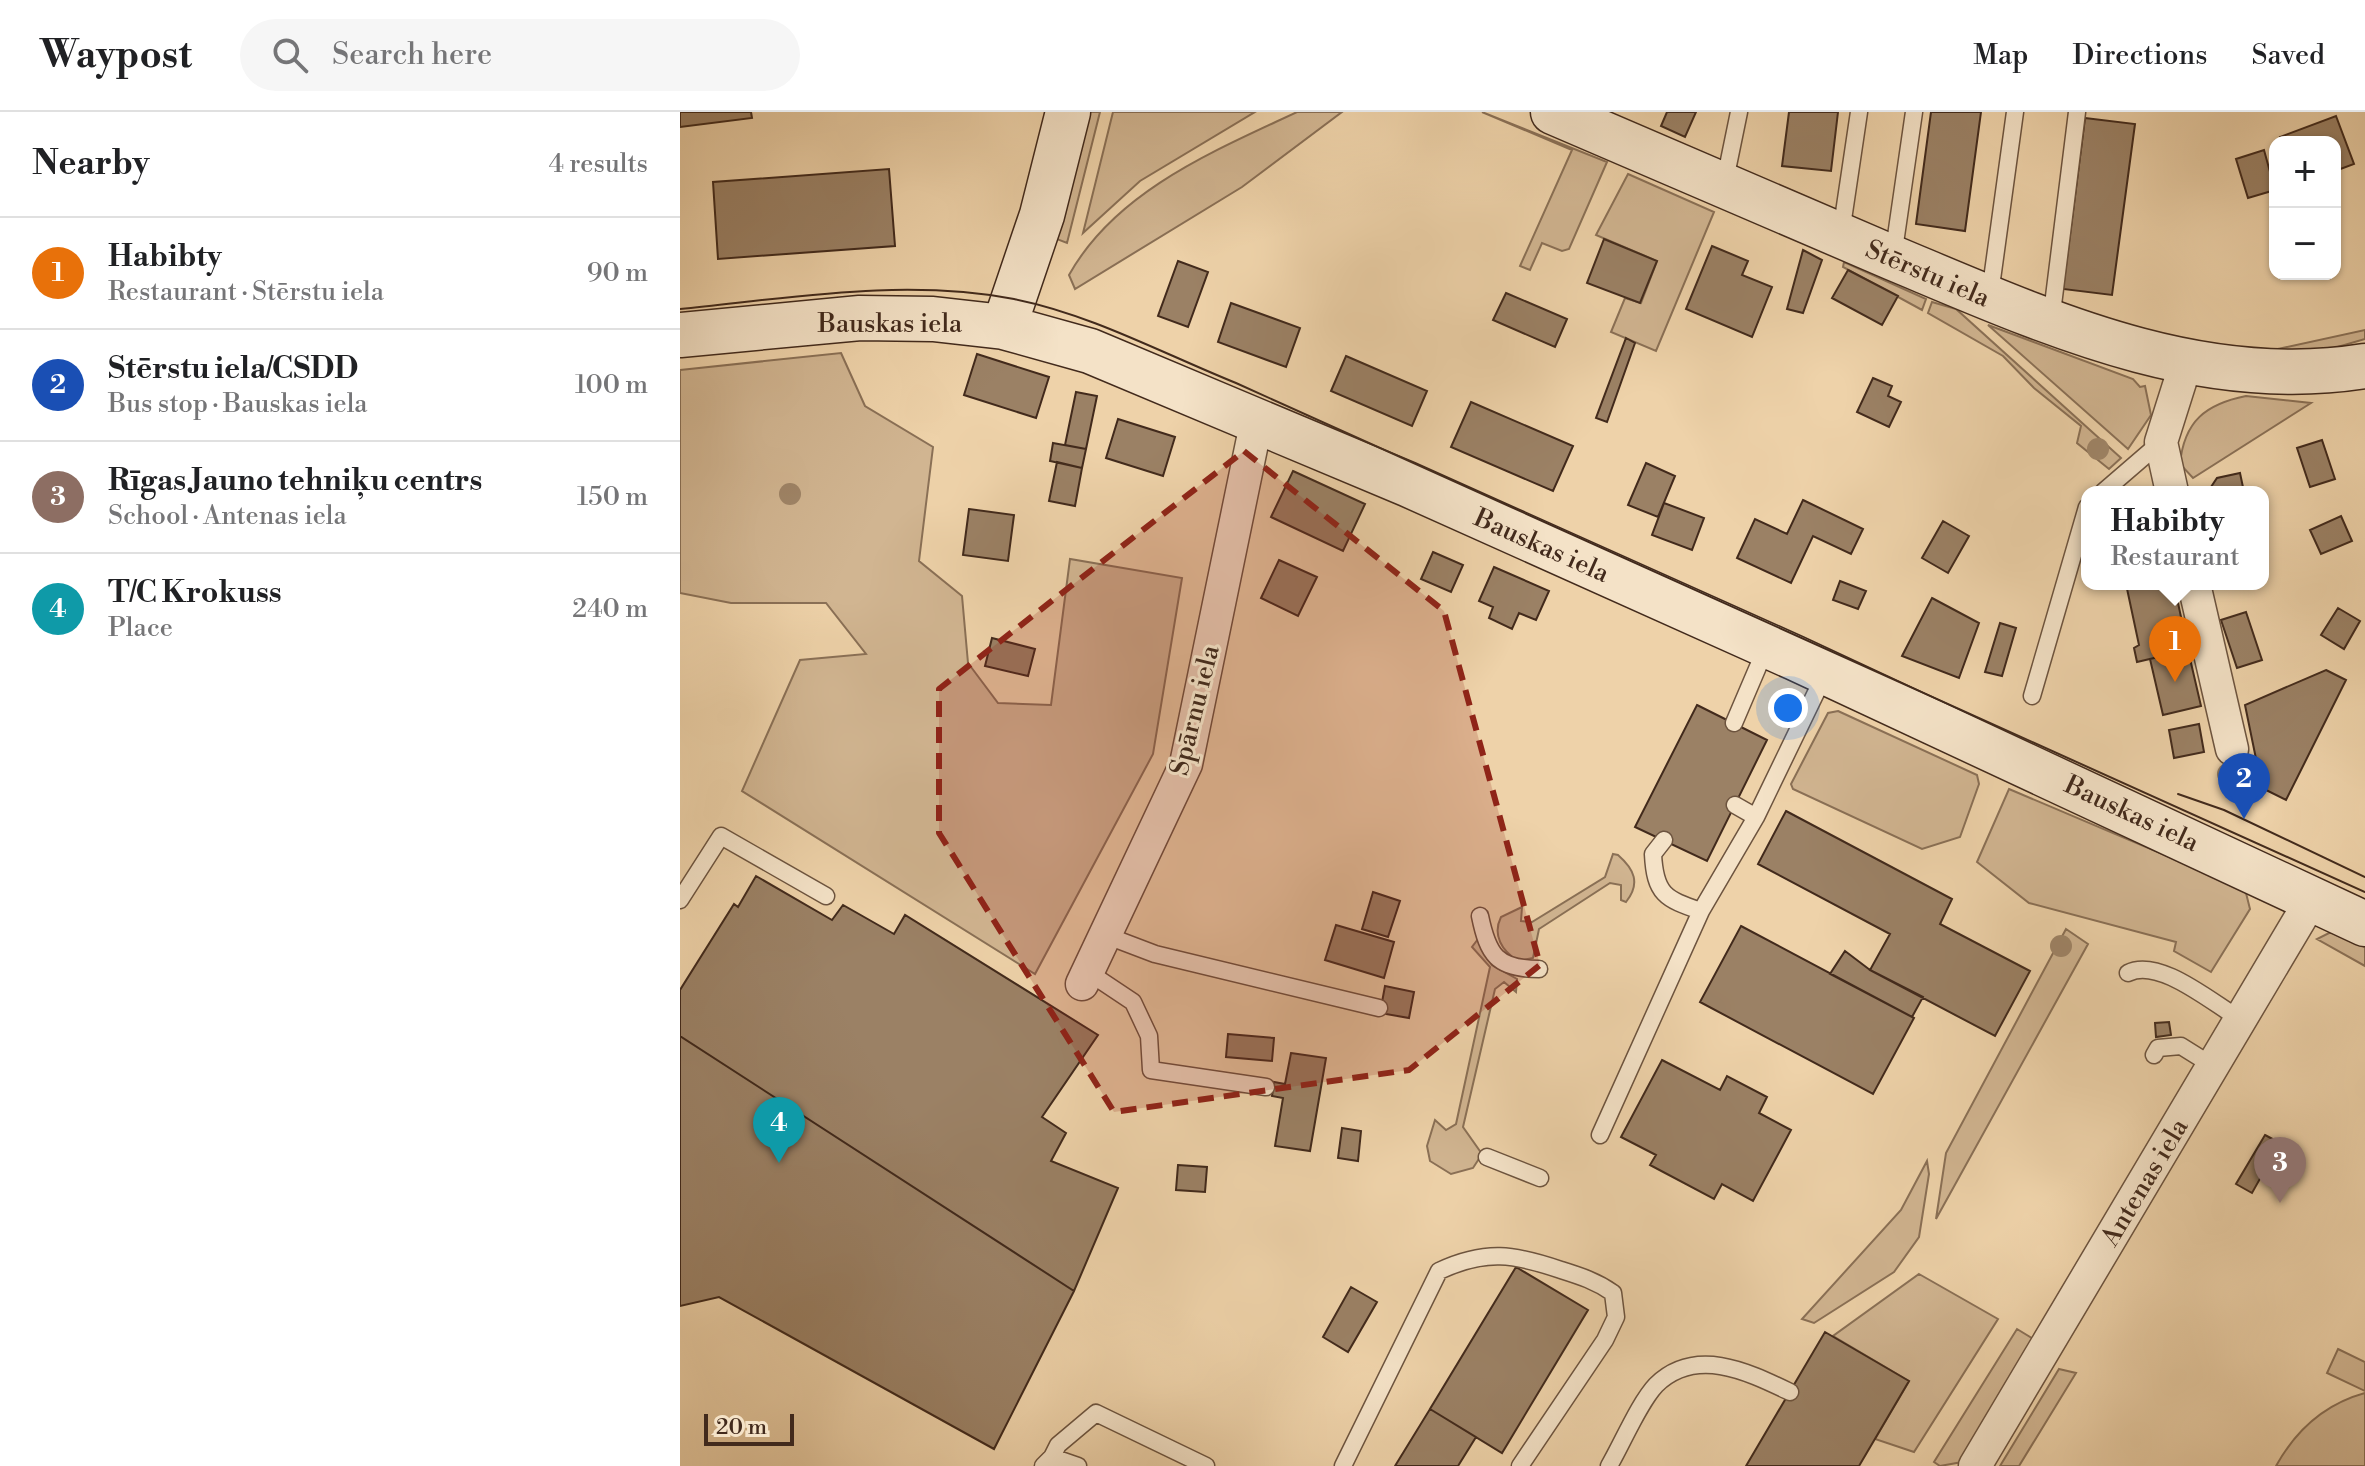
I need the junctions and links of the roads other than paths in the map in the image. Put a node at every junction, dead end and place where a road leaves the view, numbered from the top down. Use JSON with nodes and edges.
{"nodes":[{"id":1,"x":1068,"y":112,"type":"edge"},
{"id":2,"x":1553,"y":112,"type":"edge"},
{"id":3,"x":1739,"y":112,"type":"edge"},
{"id":4,"x":1859,"y":112,"type":"edge"},
{"id":5,"x":1914,"y":112,"type":"edge"},
{"id":6,"x":2015,"y":112,"type":"edge"},
{"id":7,"x":2077,"y":112,"type":"edge"},
{"id":8,"x":1724,"y":186,"type":"junction"},
{"id":9,"x":1841,"y":236,"type":"junction"},
{"id":10,"x":1893,"y":258,"type":"junction"},
{"id":11,"x":1990,"y":299,"type":"junction"},
{"id":12,"x":2051,"y":323,"type":"junction"},
{"id":13,"x":1004,"y":327,"type":"junction"},
{"id":14,"x":680,"y":335,"type":"edge"},
{"id":15,"x":2186,"y":363,"type":"junction"},
{"id":16,"x":2365,"y":366,"type":"edge"},
{"id":17,"x":1257,"y":419,"type":"junction"},
{"id":18,"x":2161,"y":442,"type":"junction"},
{"id":19,"x":2110,"y":486,"type":"edge"},
{"id":20,"x":2171,"y":486,"type":"edge"},
{"id":21,"x":2081,"y":528,"type":"edge"},
{"id":22,"x":2195,"y":590,"type":"edge"},
{"id":23,"x":1767,"y":647,"type":"junction"},
{"id":24,"x":1825,"y":672,"type":"junction"},
{"id":25,"x":2032,"y":696,"type":"dead end"},
{"id":26,"x":1734,"y":723,"type":"dead end"},
{"id":27,"x":2232,"y":749,"type":"dead end"},
{"id":28,"x":1735,"y":805,"type":"dead end"},
{"id":29,"x":1756,"y":817,"type":"junction"},
{"id":30,"x":1664,"y":840,"type":"dead end"},
{"id":31,"x":826,"y":896,"type":"dead end"},
{"id":32,"x":2313,"y":897,"type":"junction"},
{"id":33,"x":680,"y":900,"type":"edge"},
{"id":34,"x":1701,"y":911,"type":"junction"},
{"id":35,"x":1480,"y":916,"type":"dead end"},
{"id":36,"x":2365,"y":924,"type":"edge"},
{"id":37,"x":1105,"y":935,"type":"junction"},
{"id":38,"x":1539,"y":969,"type":"dead end"},
{"id":39,"x":2128,"y":973,"type":"dead end"},
{"id":40,"x":1085,"y":978,"type":"joint"},
{"id":41,"x":1379,"y":1008,"type":"dead end"},
{"id":42,"x":2240,"y":1019,"type":"junction"},
{"id":43,"x":2154,"y":1055,"type":"dead end"},
{"id":44,"x":2213,"y":1066,"type":"junction"},
{"id":45,"x":1266,"y":1087,"type":"dead end"},
{"id":46,"x":1600,"y":1135,"type":"dead end"},
{"id":47,"x":1487,"y":1157,"type":"dead end"},
{"id":48,"x":1540,"y":1178,"type":"dead end"},
{"id":49,"x":1790,"y":1392,"type":"dead end"},
{"id":50,"x":1047,"y":1461,"type":"edge"},
{"id":51,"x":1078,"y":1466,"type":"edge"},
{"id":52,"x":1206,"y":1466,"type":"edge"},
{"id":53,"x":1343,"y":1466,"type":"edge"},
{"id":54,"x":1520,"y":1466,"type":"edge"},
{"id":55,"x":1609,"y":1466,"type":"edge"},
{"id":56,"x":1975,"y":1466,"type":"edge"}],
"edges":[{"from":1,"to":13,"type":"street"},
{"from":2,"to":8,"type":"street","name":"Stērstu iela"},
{"from":3,"to":8,"type":"lane"},
{"from":4,"to":9,"type":"lane"},
{"from":5,"to":10,"type":"lane"},
{"from":6,"to":11,"type":"lane"},
{"from":7,"to":12,"type":"lane"},
{"from":8,"to":9,"type":"street","name":"Stērstu iela"},
{"from":9,"to":10,"type":"street","name":"Stērstu iela"},
{"from":10,"to":11,"type":"street","name":"Stērstu iela"},
{"from":11,"to":12,"type":"street","name":"Stērstu iela"},
{"from":12,"to":15,"type":"street","name":"Stērstu iela"},
{"from":13,"to":14,"type":"street","name":"Bauskas iela"},
{"from":13,"to":17,"type":"street","name":"Bauskas iela"},
{"from":15,"to":16,"type":"street","name":"Stērstu iela"},
{"from":15,"to":18,"type":"street"},
{"from":17,"to":23,"type":"street","name":"Bauskas iela"},
{"from":17,"to":37,"type":"street","name":"Spārnu iela"},
{"from":18,"to":19,"type":"lane"},
{"from":18,"to":20,"type":"street"},
{"from":21,"to":25,"type":"lane"},
{"from":22,"to":27,"type":"street"},
{"from":23,"to":24,"type":"street","name":"Bauskas iela"},
{"from":23,"to":26,"type":"lane"},
{"from":24,"to":29,"type":"lane"},
{"from":24,"to":32,"type":"street","name":"Bauskas iela"},
{"from":28,"to":29,"type":"lane"},
{"from":29,"to":34,"type":"lane"},
{"from":30,"to":34,"type":"lane"},
{"from":31,"to":33,"type":"lane"},
{"from":32,"to":36,"type":"street","name":"Bauskas iela"},
{"from":32,"to":42,"type":"street","name":"Antenas iela"},
{"from":34,"to":46,"type":"lane"},
{"from":35,"to":38,"type":"lane"},
{"from":37,"to":40,"type":"street","name":"Spārnu iela"},
{"from":37,"to":41,"type":"lane"},
{"from":39,"to":42,"type":"lane"},
{"from":40,"to":45,"type":"lane"},
{"from":42,"to":44,"type":"street","name":"Antenas iela"},
{"from":43,"to":44,"type":"lane"},
{"from":44,"to":56,"type":"street","name":"Antenas iela"},
{"from":47,"to":48,"type":"lane"},
{"from":49,"to":55,"type":"lane"},
{"from":50,"to":51,"type":"lane"},
{"from":50,"to":52,"type":"lane"},
{"from":53,"to":54,"type":"lane"}]}
